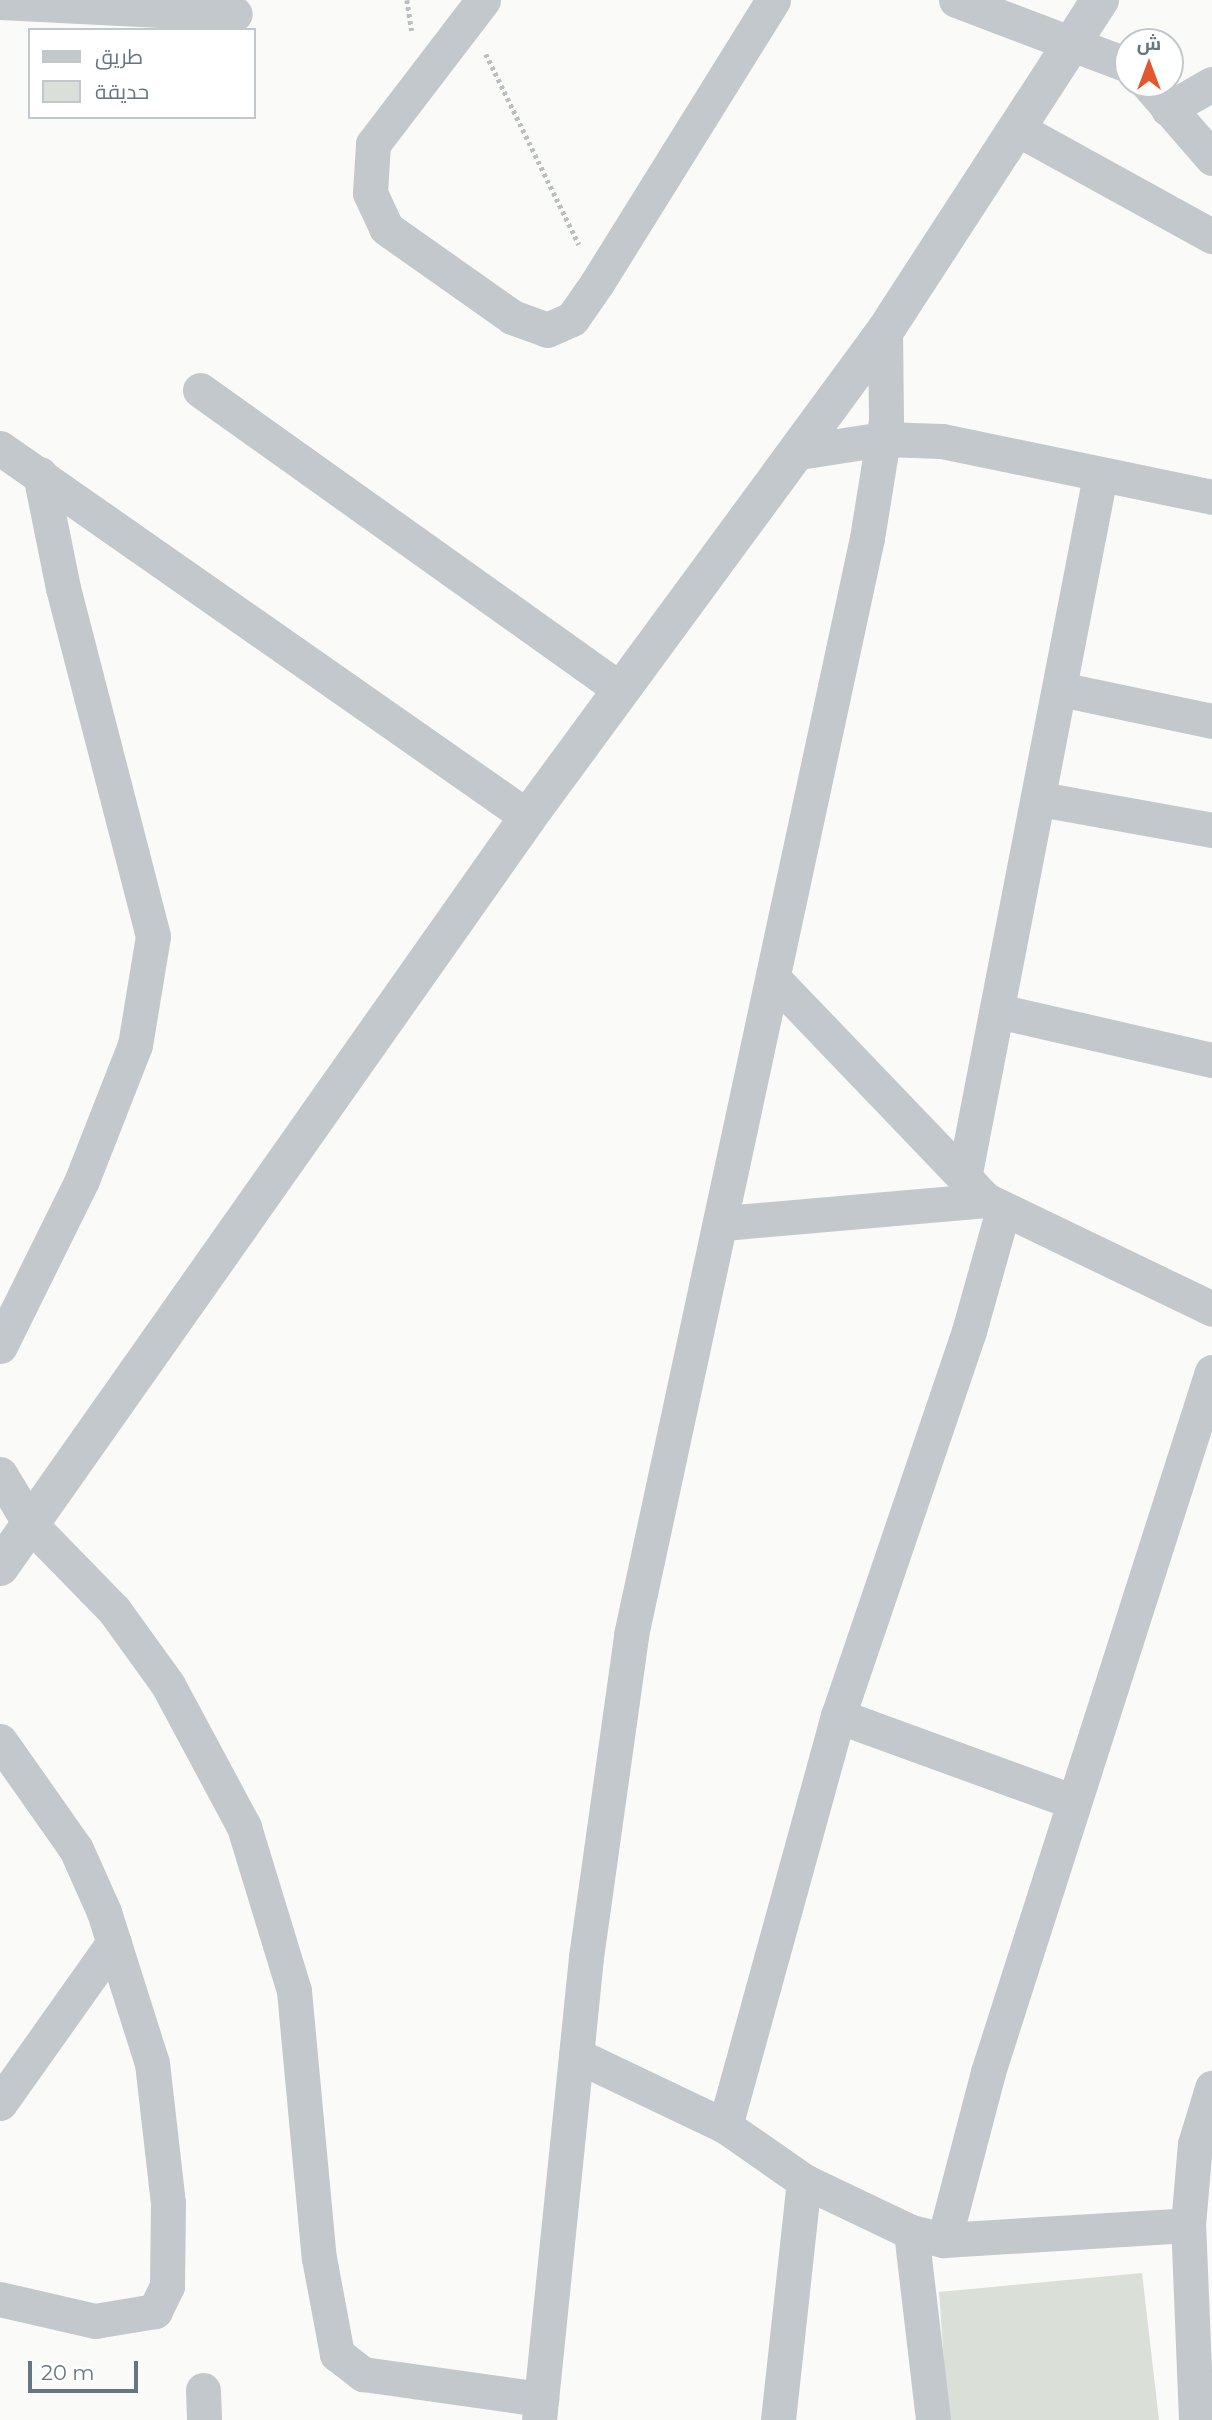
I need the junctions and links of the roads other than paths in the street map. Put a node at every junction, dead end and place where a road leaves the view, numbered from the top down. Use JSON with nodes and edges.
{"nodes":[{"id":1,"x":773,"y":0,"type":"edge"},
{"id":2,"x":956,"y":0,"type":"edge"},
{"id":3,"x":1100,"y":0,"type":"edge"},
{"id":4,"x":0,"y":2,"type":"edge"},
{"id":5,"x":476,"y":9,"type":"edge"},
{"id":6,"x":235,"y":14,"type":"dead end"},
{"id":7,"x":1072,"y":41,"type":"junction"},
{"id":8,"x":1114,"y":59,"type":"edge"},
{"id":9,"x":1212,"y":83,"type":"edge"},
{"id":10,"x":1184,"y":90,"type":"edge"},
{"id":11,"x":1160,"y":98,"type":"edge"},
{"id":12,"x":1016,"y":128,"type":"junction"},
{"id":13,"x":1212,"y":158,"type":"edge"},
{"id":14,"x":1212,"y":236,"type":"edge"},
{"id":15,"x":885,"y":331,"type":"junction"},
{"id":16,"x":200,"y":390,"type":"dead end"},
{"id":17,"x":883,"y":439,"type":"junction"},
{"id":18,"x":0,"y":448,"type":"edge"},
{"id":19,"x":799,"y":452,"type":"junction"},
{"id":20,"x":40,"y":474,"type":"junction"},
{"id":21,"x":1100,"y":476,"type":"junction"},
{"id":22,"x":1212,"y":497,"type":"edge"},
{"id":23,"x":1060,"y":689,"type":"junction"},
{"id":24,"x":621,"y":690,"type":"junction"},
{"id":25,"x":1212,"y":720,"type":"edge"},
{"id":26,"x":1040,"y":799,"type":"junction"},
{"id":27,"x":528,"y":817,"type":"junction"},
{"id":28,"x":1212,"y":830,"type":"edge"},
{"id":29,"x":773,"y":978,"type":"junction"},
{"id":30,"x":998,"y":1011,"type":"junction"},
{"id":31,"x":1212,"y":1060,"type":"edge"},
{"id":32,"x":984,"y":1196,"type":"junction"},
{"id":33,"x":724,"y":1223,"type":"junction"},
{"id":34,"x":1212,"y":1309,"type":"edge"},
{"id":35,"x":0,"y":1346,"type":"edge"},
{"id":36,"x":1212,"y":1372,"type":"edge"},
{"id":37,"x":0,"y":1474,"type":"edge"},
{"id":38,"x":30,"y":1524,"type":"junction"},
{"id":39,"x":0,"y":1567,"type":"edge"},
{"id":40,"x":838,"y":1716,"type":"junction"},
{"id":41,"x":0,"y":1741,"type":"edge"},
{"id":42,"x":1071,"y":1801,"type":"junction"},
{"id":43,"x":114,"y":1942,"type":"junction"},
{"id":44,"x":576,"y":2054,"type":"junction"},
{"id":45,"x":1211,"y":2097,"type":"edge"},
{"id":46,"x":0,"y":2103,"type":"edge"},
{"id":47,"x":725,"y":2126,"type":"junction"},
{"id":48,"x":804,"y":2181,"type":"junction"},
{"id":49,"x":1188,"y":2225,"type":"junction"},
{"id":50,"x":911,"y":2232,"type":"junction"},
{"id":51,"x":944,"y":2240,"type":"junction"},
{"id":52,"x":0,"y":2299,"type":"edge"},
{"id":53,"x":1203,"y":2390,"type":"edge"},
{"id":54,"x":540,"y":2409,"type":"edge"},
{"id":55,"x":778,"y":2420,"type":"edge"},
{"id":56,"x":933,"y":2420,"type":"edge"},
{"id":57,"x":1196,"y":2420,"type":"edge"}],
"edges":[{"from":1,"to":5,"type":"street"},
{"from":2,"to":7,"type":"street"},
{"from":3,"to":7,"type":"street"},
{"from":4,"to":6,"type":"street"},
{"from":7,"to":8,"type":"street"},
{"from":7,"to":12,"type":"street"},
{"from":9,"to":10,"type":"street"},
{"from":11,"to":13,"type":"street"},
{"from":12,"to":14,"type":"street"},
{"from":12,"to":15,"type":"street"},
{"from":15,"to":17,"type":"street"},
{"from":15,"to":19,"type":"street"},
{"from":16,"to":24,"type":"street"},
{"from":17,"to":19,"type":"street"},
{"from":17,"to":21,"type":"street"},
{"from":17,"to":29,"type":"street"},
{"from":18,"to":20,"type":"street"},
{"from":19,"to":24,"type":"street"},
{"from":20,"to":27,"type":"street"},
{"from":20,"to":35,"type":"street"},
{"from":21,"to":22,"type":"street"},
{"from":21,"to":23,"type":"street"},
{"from":23,"to":25,"type":"street"},
{"from":23,"to":26,"type":"street"},
{"from":24,"to":27,"type":"street"},
{"from":26,"to":28,"type":"street"},
{"from":26,"to":30,"type":"street"},
{"from":27,"to":38,"type":"street"},
{"from":29,"to":32,"type":"street"},
{"from":29,"to":33,"type":"street"},
{"from":30,"to":31,"type":"street"},
{"from":30,"to":32,"type":"street"},
{"from":32,"to":33,"type":"street"},
{"from":32,"to":34,"type":"street"},
{"from":32,"to":40,"type":"street"},
{"from":33,"to":44,"type":"street"},
{"from":36,"to":42,"type":"street"},
{"from":37,"to":38,"type":"street"},
{"from":38,"to":39,"type":"street"},
{"from":38,"to":54,"type":"street"},
{"from":40,"to":42,"type":"street"},
{"from":40,"to":47,"type":"street"},
{"from":41,"to":43,"type":"street"},
{"from":42,"to":51,"type":"street"},
{"from":43,"to":46,"type":"street"},
{"from":43,"to":52,"type":"street"},
{"from":44,"to":47,"type":"street"},
{"from":44,"to":54,"type":"street"},
{"from":45,"to":49,"type":"street"},
{"from":47,"to":48,"type":"street"},
{"from":48,"to":50,"type":"street"},
{"from":48,"to":55,"type":"street"},
{"from":49,"to":51,"type":"street"},
{"from":49,"to":53,"type":"street"},
{"from":50,"to":51,"type":"street"},
{"from":50,"to":56,"type":"street"},
{"from":53,"to":57,"type":"street"}]}
